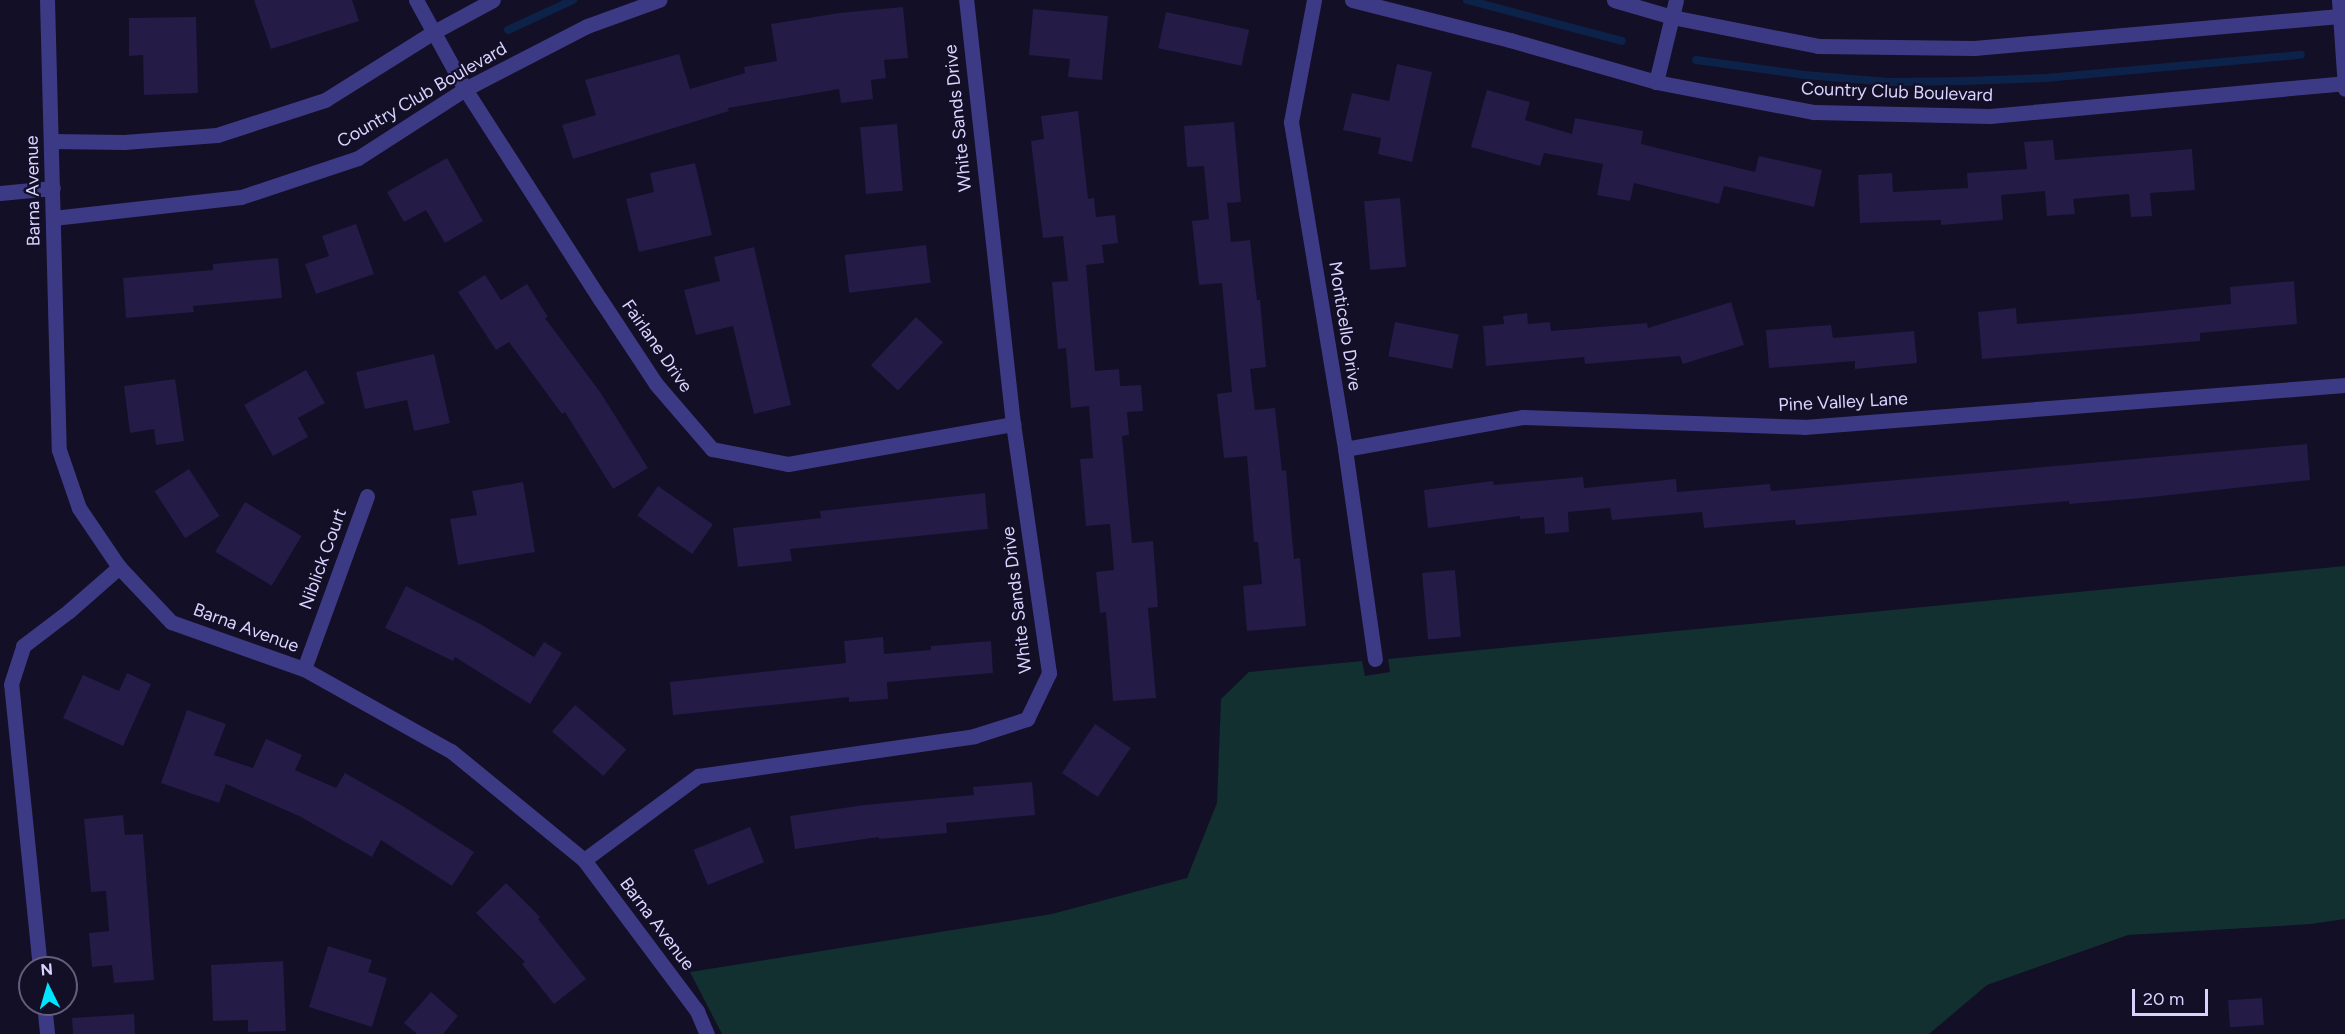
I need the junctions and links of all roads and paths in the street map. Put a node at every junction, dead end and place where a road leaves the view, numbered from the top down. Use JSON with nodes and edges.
{"nodes":[{"id":1,"x":46,"y":0,"type":"edge"},
{"id":2,"x":416,"y":0,"type":"edge"},
{"id":3,"x":494,"y":0,"type":"edge"},
{"id":4,"x":659,"y":0,"type":"edge"},
{"id":5,"x":966,"y":0,"type":"edge"},
{"id":6,"x":1314,"y":0,"type":"edge"},
{"id":7,"x":1352,"y":0,"type":"edge"},
{"id":8,"x":1614,"y":0,"type":"edge"},
{"id":9,"x":1676,"y":0,"type":"edge"},
{"id":10,"x":2339,"y":0,"type":"edge"},
{"id":11,"x":2340,"y":16,"type":"junction"},
{"id":12,"x":1672,"y":17,"type":"junction"},
{"id":13,"x":432,"y":33,"type":"junction"},
{"id":14,"x":1656,"y":82,"type":"junction"},
{"id":15,"x":2344,"y":83,"type":"edge"},
{"id":16,"x":465,"y":89,"type":"junction"},
{"id":17,"x":2345,"y":89,"type":"edge"},
{"id":18,"x":51,"y":141,"type":"junction"},
{"id":19,"x":53,"y":188,"type":"junction"},
{"id":20,"x":0,"y":193,"type":"edge"},
{"id":21,"x":53,"y":218,"type":"junction"},
{"id":22,"x":2345,"y":385,"type":"edge"},
{"id":23,"x":1013,"y":424,"type":"junction"},
{"id":24,"x":1346,"y":448,"type":"junction"},
{"id":25,"x":367,"y":496,"type":"dead end"},
{"id":26,"x":119,"y":567,"type":"junction"},
{"id":27,"x":1375,"y":659,"type":"dead end"},
{"id":28,"x":304,"y":669,"type":"junction"},
{"id":29,"x":584,"y":860,"type":"junction"},
{"id":30,"x":39,"y":956,"type":"edge"},
{"id":31,"x":45,"y":1016,"type":"edge"},
{"id":32,"x":47,"y":1034,"type":"edge"},
{"id":33,"x":707,"y":1034,"type":"edge"}],
"edges":[{"from":1,"to":18,"type":"street","name":"Barna Avenue"},
{"from":2,"to":13,"type":"street","name":"Fairlane Drive"},
{"from":3,"to":13,"type":"street"},
{"from":4,"to":16,"type":"street","name":"Country Club Boulevard"},
{"from":5,"to":23,"type":"street","name":"White Sands Drive"},
{"from":6,"to":24,"type":"street","name":"Monticello Drive"},
{"from":7,"to":14,"type":"street","name":"Country Club Boulevard"},
{"from":8,"to":12,"type":"street"},
{"from":9,"to":12,"type":"street"},
{"from":10,"to":11,"type":"street"},
{"from":11,"to":12,"type":"street"},
{"from":11,"to":15,"type":"street"},
{"from":12,"to":14,"type":"street"},
{"from":13,"to":16,"type":"street","name":"Fairlane Drive"},
{"from":13,"to":18,"type":"street"},
{"from":14,"to":15,"type":"street","name":"Country Club Boulevard"},
{"from":15,"to":17,"type":"street"},
{"from":16,"to":21,"type":"street","name":"Country Club Boulevard"},
{"from":16,"to":23,"type":"street","name":"Fairlane Drive"},
{"from":18,"to":19,"type":"street","name":"Barna Avenue"},
{"from":19,"to":20,"type":"street"},
{"from":19,"to":21,"type":"street","name":"Barna Avenue"},
{"from":21,"to":26,"type":"street","name":"Barna Avenue"},
{"from":22,"to":24,"type":"street","name":"Pine Valley Lane"},
{"from":23,"to":29,"type":"street","name":"White Sands Drive"},
{"from":24,"to":27,"type":"street","name":"Monticello Drive"},
{"from":25,"to":28,"type":"street","name":"Niblick Court"},
{"from":26,"to":28,"type":"street","name":"Barna Avenue"},
{"from":26,"to":30,"type":"street"},
{"from":28,"to":29,"type":"street","name":"Barna Avenue"},
{"from":29,"to":33,"type":"street","name":"Barna Avenue"},
{"from":31,"to":32,"type":"street"}]}
